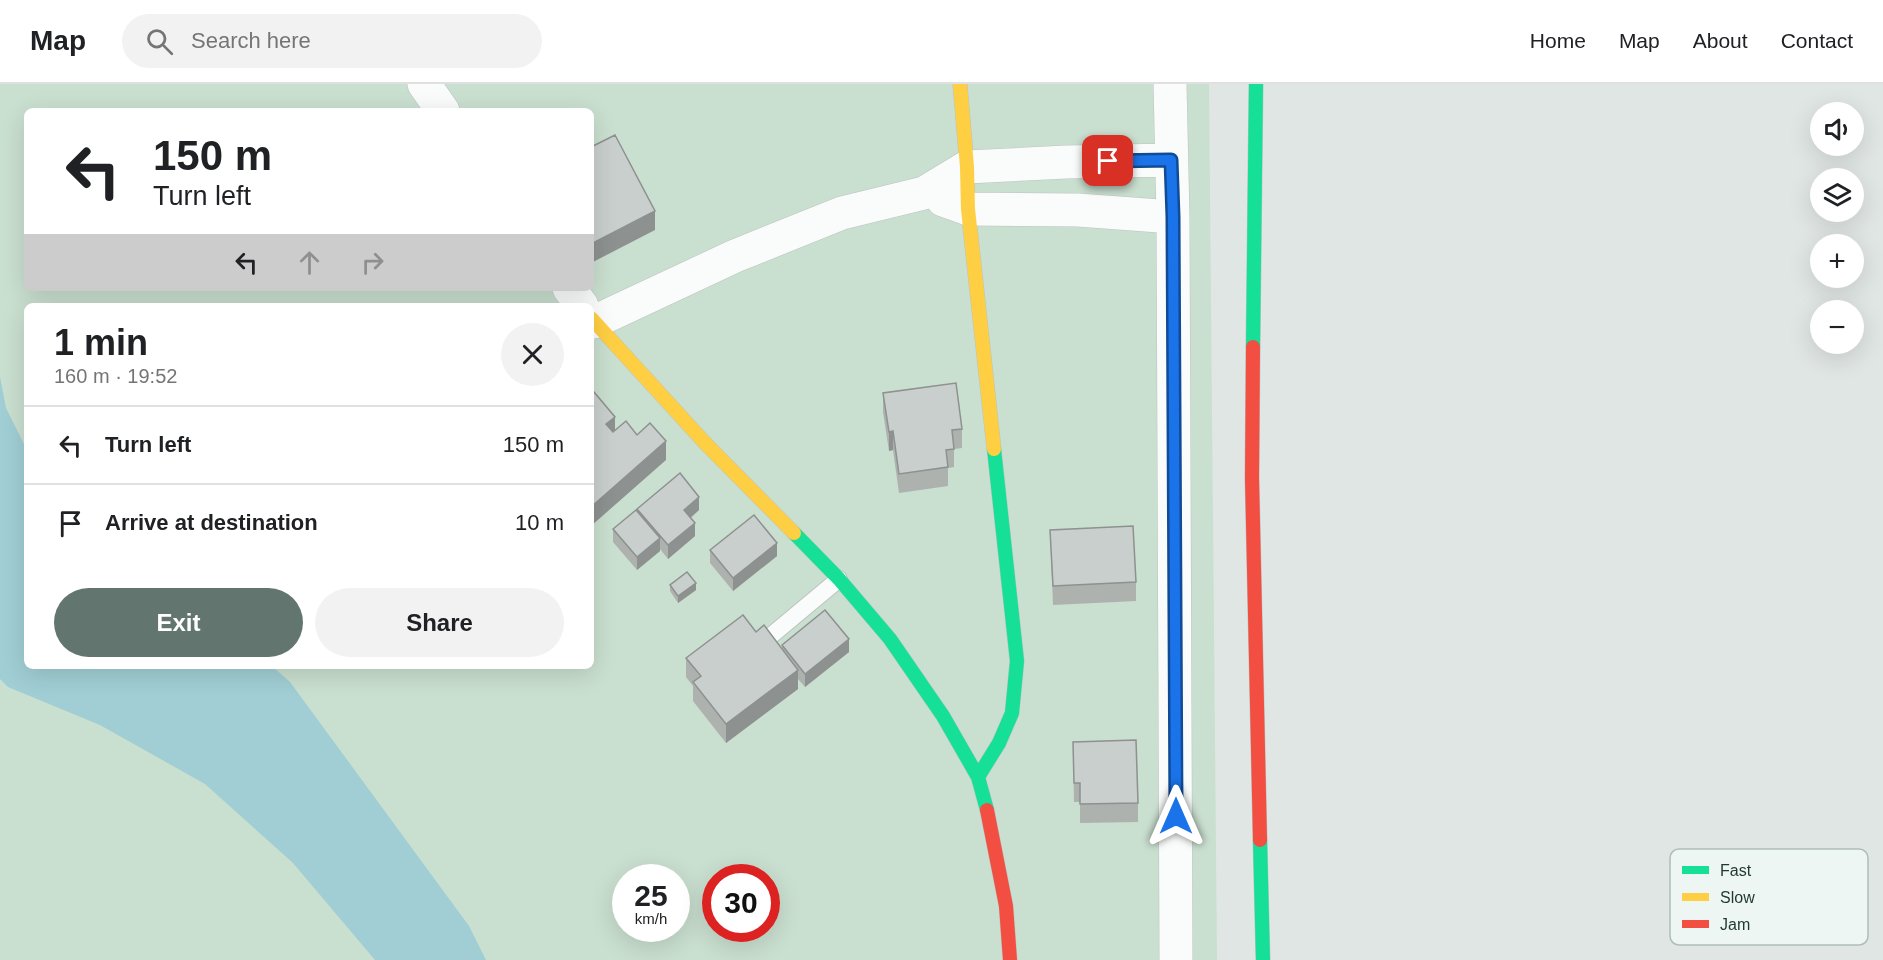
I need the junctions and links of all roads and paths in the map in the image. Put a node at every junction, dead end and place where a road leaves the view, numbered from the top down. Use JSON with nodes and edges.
{"nodes":[{"id":1,"x":424,"y":84,"type":"edge"},
{"id":2,"x":960,"y":84,"type":"edge"},
{"id":3,"x":1170,"y":84,"type":"edge"},
{"id":4,"x":1256,"y":84,"type":"edge"},
{"id":5,"x":440,"y":108,"type":"edge"},
{"id":6,"x":1171,"y":160,"type":"junction"},
{"id":7,"x":968,"y":167,"type":"junction"},
{"id":8,"x":924,"y":193,"type":"junction"},
{"id":9,"x":968,"y":209,"type":"junction"},
{"id":10,"x":1173,"y":217,"type":"junction"},
{"id":11,"x":594,"y":313,"type":"edge"},
{"id":12,"x":594,"y":321,"type":"edge"},
{"id":13,"x":839,"y":579,"type":"junction"},
{"id":14,"x":773,"y":634,"type":"edge"},
{"id":15,"x":978,"y":777,"type":"junction"},
{"id":16,"x":1011,"y":960,"type":"edge"},
{"id":17,"x":1176,"y":960,"type":"edge"},
{"id":18,"x":1263,"y":960,"type":"edge"}],
"edges":[{"from":1,"to":5,"type":"street"},
{"from":2,"to":7,"type":"street"},
{"from":3,"to":6,"type":"street"},
{"from":4,"to":18,"type":"street"},
{"from":6,"to":7,"type":"street"},
{"from":6,"to":10,"type":"street"},
{"from":7,"to":8,"type":"street"},
{"from":7,"to":9,"type":"street"},
{"from":8,"to":9,"type":"street"},
{"from":8,"to":11,"type":"street"},
{"from":9,"to":10,"type":"street"},
{"from":9,"to":15,"type":"street"},
{"from":10,"to":17,"type":"street"},
{"from":12,"to":13,"type":"street"},
{"from":13,"to":14,"type":"lane"},
{"from":13,"to":15,"type":"street"},
{"from":15,"to":16,"type":"street"}]}
